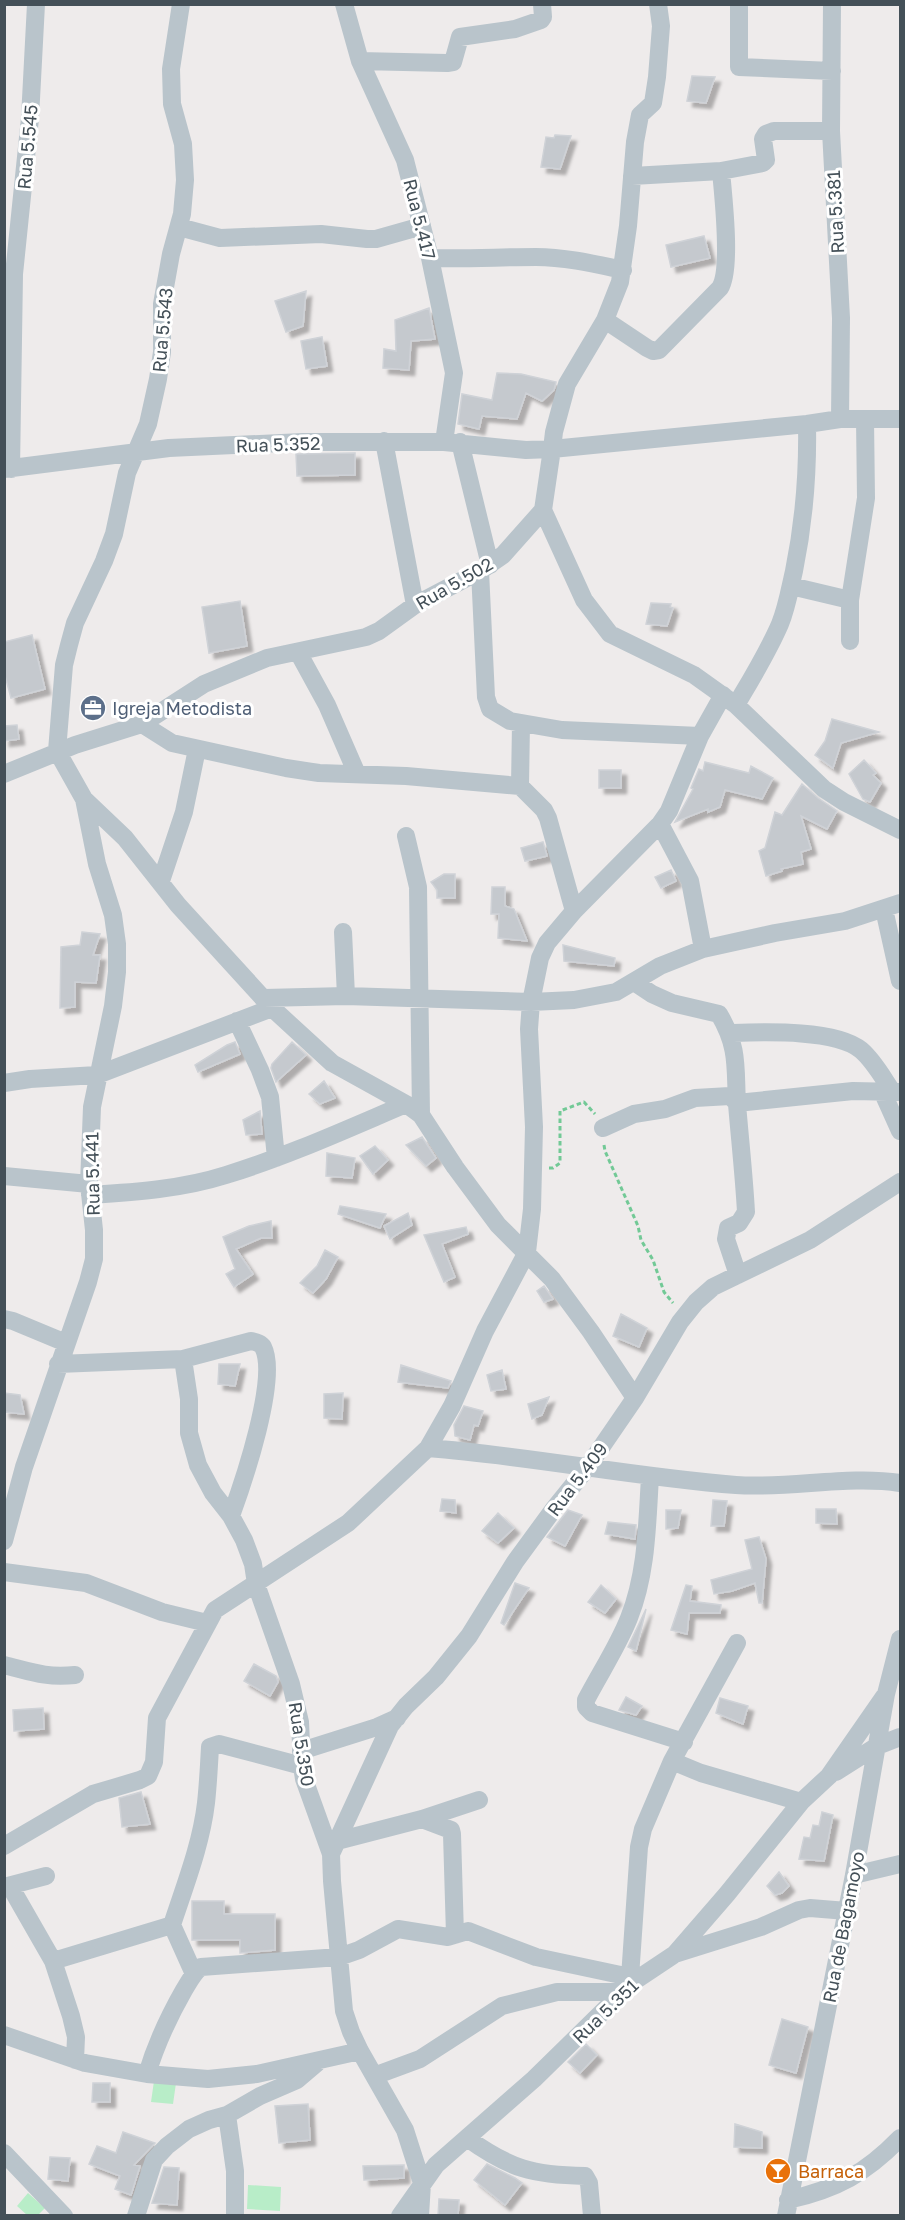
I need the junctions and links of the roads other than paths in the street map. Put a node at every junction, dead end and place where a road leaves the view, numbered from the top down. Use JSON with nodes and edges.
{"nodes":[{"id":1,"x":36,"y":4,"type":"edge"},
{"id":2,"x":181,"y":4,"type":"edge"},
{"id":3,"x":344,"y":4,"type":"edge"},
{"id":4,"x":542,"y":4,"type":"edge"},
{"id":5,"x":658,"y":4,"type":"edge"},
{"id":6,"x":739,"y":4,"type":"edge"},
{"id":7,"x":832,"y":4,"type":"edge"},
{"id":8,"x":360,"y":61,"type":"junction"},
{"id":9,"x":832,"y":71,"type":"junction"},
{"id":10,"x":831,"y":131,"type":"junction"},
{"id":11,"x":721,"y":171,"type":"junction"},
{"id":12,"x":632,"y":176,"type":"junction"},
{"id":13,"x":422,"y":226,"type":"junction"},
{"id":14,"x":179,"y":227,"type":"junction"},
{"id":15,"x":430,"y":258,"type":"junction"},
{"id":16,"x":623,"y":270,"type":"junction"},
{"id":17,"x":605,"y":320,"type":"junction"},
{"id":18,"x":840,"y":419,"type":"junction"},
{"id":19,"x":865,"y":419,"type":"junction"},
{"id":20,"x":900,"y":419,"type":"edge"},
{"id":21,"x":807,"y":424,"type":"junction"},
{"id":22,"x":384,"y":441,"type":"junction"},
{"id":23,"x":452,"y":442,"type":"junction"},
{"id":24,"x":552,"y":449,"type":"junction"},
{"id":25,"x":135,"y":452,"type":"junction"},
{"id":26,"x":8,"y":469,"type":"edge"},
{"id":27,"x":543,"y":510,"type":"junction"},
{"id":28,"x":485,"y":568,"type":"junction"},
{"id":29,"x":791,"y":586,"type":"junction"},
{"id":30,"x":850,"y":600,"type":"junction"},
{"id":31,"x":415,"y":605,"type":"junction"},
{"id":32,"x":850,"y":641,"type":"dead end"},
{"id":33,"x":298,"y":652,"type":"junction"},
{"id":34,"x":730,"y":700,"type":"junction"},
{"id":35,"x":520,"y":723,"type":"junction"},
{"id":36,"x":142,"y":724,"type":"junction"},
{"id":37,"x":700,"y":736,"type":"junction"},
{"id":38,"x":197,"y":749,"type":"junction"},
{"id":39,"x":57,"y":751,"type":"junction"},
{"id":40,"x":4,"y":774,"type":"edge"},
{"id":41,"x":357,"y":774,"type":"junction"},
{"id":42,"x":520,"y":786,"type":"junction"},
{"id":43,"x":84,"y":800,"type":"junction"},
{"id":44,"x":660,"y":824,"type":"junction"},
{"id":45,"x":900,"y":831,"type":"edge"},
{"id":46,"x":406,"y":836,"type":"dead end"},
{"id":47,"x":161,"y":881,"type":"junction"},
{"id":48,"x":892,"y":906,"type":"edge"},
{"id":49,"x":574,"y":912,"type":"junction"},
{"id":50,"x":343,"y":932,"type":"dead end"},
{"id":51,"x":703,"y":949,"type":"junction"},
{"id":52,"x":900,"y":981,"type":"edge"},
{"id":53,"x":634,"y":982,"type":"junction"},
{"id":54,"x":346,"y":996,"type":"junction"},
{"id":55,"x":419,"y":998,"type":"junction"},
{"id":56,"x":531,"y":1002,"type":"junction"},
{"id":57,"x":268,"y":1003,"type":"junction"},
{"id":58,"x":237,"y":1021,"type":"junction"},
{"id":59,"x":730,"y":1033,"type":"junction"},
{"id":60,"x":97,"y":1075,"type":"junction"},
{"id":61,"x":4,"y":1083,"type":"edge"},
{"id":62,"x":892,"y":1091,"type":"edge"},
{"id":63,"x":737,"y":1103,"type":"junction"},
{"id":64,"x":414,"y":1109,"type":"junction"},
{"id":65,"x":603,"y":1128,"type":"road end"},
{"id":66,"x":900,"y":1131,"type":"edge"},
{"id":67,"x":276,"y":1158,"type":"junction"},
{"id":68,"x":4,"y":1176,"type":"edge"},
{"id":69,"x":900,"y":1182,"type":"edge"},
{"id":70,"x":90,"y":1190,"type":"junction"},
{"id":71,"x":527,"y":1252,"type":"junction"},
{"id":72,"x":738,"y":1275,"type":"junction"},
{"id":73,"x":4,"y":1319,"type":"edge"},
{"id":74,"x":66,"y":1343,"type":"junction"},
{"id":75,"x":183,"y":1359,"type":"junction"},
{"id":76,"x":58,"y":1364,"type":"junction"},
{"id":77,"x":635,"y":1398,"type":"junction"},
{"id":78,"x":428,"y":1448,"type":"junction"},
{"id":79,"x":587,"y":1468,"type":"junction"},
{"id":80,"x":650,"y":1477,"type":"junction"},
{"id":81,"x":900,"y":1483,"type":"edge"},
{"id":82,"x":231,"y":1516,"type":"junction"},
{"id":83,"x":4,"y":1541,"type":"edge"},
{"id":84,"x":4,"y":1572,"type":"edge"},
{"id":85,"x":256,"y":1584,"type":"junction"},
{"id":86,"x":207,"y":1623,"type":"junction"},
{"id":87,"x":900,"y":1640,"type":"edge"},
{"id":88,"x":736,"y":1643,"type":"dead end"},
{"id":89,"x":4,"y":1665,"type":"edge"},
{"id":90,"x":75,"y":1675,"type":"dead end"},
{"id":91,"x":886,"y":1694,"type":"junction"},
{"id":92,"x":397,"y":1718,"type":"junction"},
{"id":93,"x":900,"y":1737,"type":"edge"},
{"id":94,"x":684,"y":1742,"type":"junction"},
{"id":95,"x":877,"y":1746,"type":"junction"},
{"id":96,"x":301,"y":1758,"type":"junction"},
{"id":97,"x":672,"y":1761,"type":"junction"},
{"id":98,"x":829,"y":1776,"type":"junction"},
{"id":99,"x":478,"y":1800,"type":"dead end"},
{"id":100,"x":801,"y":1802,"type":"junction"},
{"id":101,"x":422,"y":1819,"type":"junction"},
{"id":102,"x":4,"y":1846,"type":"edge"},
{"id":103,"x":334,"y":1848,"type":"junction"},
{"id":104,"x":900,"y":1864,"type":"edge"},
{"id":105,"x":854,"y":1875,"type":"junction"},
{"id":106,"x":46,"y":1876,"type":"dead end"},
{"id":107,"x":7,"y":1887,"type":"edge"},
{"id":108,"x":847,"y":1911,"type":"junction"},
{"id":109,"x":172,"y":1925,"type":"junction"},
{"id":110,"x":455,"y":1935,"type":"junction"},
{"id":111,"x":675,"y":1954,"type":"junction"},
{"id":112,"x":339,"y":1958,"type":"junction"},
{"id":113,"x":53,"y":1960,"type":"junction"},
{"id":114,"x":194,"y":1974,"type":"junction"},
{"id":115,"x":628,"y":1984,"type":"junction"},
{"id":116,"x":4,"y":2035,"type":"edge"},
{"id":117,"x":360,"y":2051,"type":"junction"},
{"id":118,"x":75,"y":2060,"type":"junction"},
{"id":119,"x":319,"y":2062,"type":"junction"},
{"id":120,"x":147,"y":2074,"type":"junction"},
{"id":121,"x":374,"y":2076,"type":"junction"},
{"id":122,"x":227,"y":2115,"type":"junction"},
{"id":123,"x":467,"y":2138,"type":"junction"},
{"id":124,"x":900,"y":2138,"type":"edge"},
{"id":125,"x":4,"y":2153,"type":"edge"},
{"id":126,"x":422,"y":2183,"type":"junction"},
{"id":127,"x":787,"y":2208,"type":"edge"},
{"id":128,"x":64,"y":2216,"type":"edge"},
{"id":129,"x":136,"y":2216,"type":"edge"},
{"id":130,"x":235,"y":2216,"type":"edge"},
{"id":131,"x":400,"y":2216,"type":"edge"},
{"id":132,"x":420,"y":2216,"type":"edge"},
{"id":133,"x":592,"y":2216,"type":"edge"}],
"edges":[{"from":1,"to":26,"type":"street","name":"Rua 5.545"},
{"from":2,"to":14,"type":"street","name":"Rua 5.543"},
{"from":3,"to":8,"type":"street","name":"Rua 5.417"},
{"from":4,"to":8,"type":"street"},
{"from":5,"to":12,"type":"street"},
{"from":6,"to":9,"type":"street"},
{"from":7,"to":9,"type":"street","name":"Rua 5.381"},
{"from":8,"to":13,"type":"street","name":"Rua 5.417"},
{"from":9,"to":10,"type":"street","name":"Rua 5.381"},
{"from":10,"to":11,"type":"street"},
{"from":10,"to":18,"type":"street","name":"Rua 5.381"},
{"from":11,"to":12,"type":"street"},
{"from":11,"to":17,"type":"street"},
{"from":12,"to":16,"type":"street"},
{"from":13,"to":14,"type":"street"},
{"from":13,"to":15,"type":"street","name":"Rua 5.417"},
{"from":14,"to":25,"type":"street","name":"Rua 5.543"},
{"from":15,"to":16,"type":"street"},
{"from":15,"to":23,"type":"street","name":"Rua 5.417"},
{"from":16,"to":17,"type":"street"},
{"from":17,"to":24,"type":"street"},
{"from":18,"to":19,"type":"street"},
{"from":18,"to":21,"type":"street"},
{"from":19,"to":20,"type":"street"},
{"from":19,"to":30,"type":"street"},
{"from":21,"to":24,"type":"street"},
{"from":21,"to":29,"type":"street"},
{"from":22,"to":23,"type":"street","name":"Rua 5.352"},
{"from":22,"to":25,"type":"street","name":"Rua 5.352"},
{"from":22,"to":31,"type":"street"},
{"from":23,"to":24,"type":"street","name":"Rua 5.352"},
{"from":23,"to":28,"type":"street"},
{"from":24,"to":27,"type":"street"},
{"from":25,"to":26,"type":"street","name":"Rua 5.352"},
{"from":25,"to":39,"type":"street","name":"Rua 5.543"},
{"from":27,"to":28,"type":"street","name":"Rua 5.502"},
{"from":27,"to":34,"type":"street"},
{"from":28,"to":31,"type":"street","name":"Rua 5.502"},
{"from":28,"to":35,"type":"street"},
{"from":29,"to":30,"type":"street"},
{"from":29,"to":34,"type":"street"},
{"from":30,"to":32,"type":"street"},
{"from":31,"to":33,"type":"street","name":"Rua 5.502"},
{"from":33,"to":36,"type":"street","name":"Rua 5.502"},
{"from":33,"to":41,"type":"street"},
{"from":34,"to":37,"type":"street"},
{"from":34,"to":45,"type":"street"},
{"from":35,"to":37,"type":"street"},
{"from":35,"to":42,"type":"street"},
{"from":36,"to":38,"type":"street"},
{"from":36,"to":39,"type":"street","name":"Rua 5.502"},
{"from":37,"to":44,"type":"street"},
{"from":38,"to":41,"type":"street"},
{"from":38,"to":47,"type":"street"},
{"from":39,"to":40,"type":"street","name":"Rua 5.502"},
{"from":39,"to":43,"type":"street"},
{"from":41,"to":42,"type":"street"},
{"from":42,"to":49,"type":"street"},
{"from":43,"to":47,"type":"street"},
{"from":43,"to":60,"type":"street","name":"Rua 5.441"},
{"from":44,"to":49,"type":"street"},
{"from":44,"to":51,"type":"street"},
{"from":46,"to":55,"type":"street"},
{"from":47,"to":57,"type":"street"},
{"from":48,"to":51,"type":"street"},
{"from":48,"to":52,"type":"street"},
{"from":49,"to":56,"type":"street"},
{"from":50,"to":54,"type":"street"},
{"from":51,"to":53,"type":"street"},
{"from":53,"to":56,"type":"street"},
{"from":53,"to":59,"type":"street"},
{"from":54,"to":55,"type":"street"},
{"from":54,"to":57,"type":"street"},
{"from":55,"to":56,"type":"street"},
{"from":55,"to":64,"type":"street"},
{"from":56,"to":71,"type":"street"},
{"from":57,"to":58,"type":"street"},
{"from":57,"to":64,"type":"street"},
{"from":58,"to":60,"type":"street"},
{"from":58,"to":67,"type":"street"},
{"from":59,"to":62,"type":"street"},
{"from":59,"to":63,"type":"street"},
{"from":60,"to":61,"type":"street"},
{"from":60,"to":70,"type":"street","name":"Rua 5.441"},
{"from":62,"to":63,"type":"street"},
{"from":62,"to":66,"type":"street"},
{"from":63,"to":65,"type":"street"},
{"from":63,"to":72,"type":"street"},
{"from":64,"to":67,"type":"street"},
{"from":64,"to":71,"type":"street"},
{"from":67,"to":70,"type":"street"},
{"from":68,"to":70,"type":"street"},
{"from":69,"to":72,"type":"street","name":"Rua 5.409"},
{"from":70,"to":74,"type":"street","name":"Rua 5.441"},
{"from":71,"to":77,"type":"street"},
{"from":71,"to":78,"type":"street"},
{"from":72,"to":77,"type":"street","name":"Rua 5.409"},
{"from":73,"to":74,"type":"street"},
{"from":74,"to":76,"type":"street","name":"Rua 5.441"},
{"from":75,"to":76,"type":"street"},
{"from":75,"to":82,"type":"street","name":"Rua 5.350"},
{"from":75,"to":82,"type":"street"},
{"from":76,"to":83,"type":"street","name":"Rua 5.441"},
{"from":77,"to":79,"type":"street","name":"Rua 5.409"},
{"from":78,"to":79,"type":"street"},
{"from":78,"to":85,"type":"street"},
{"from":79,"to":80,"type":"street"},
{"from":79,"to":92,"type":"street","name":"Rua 5.409"},
{"from":80,"to":81,"type":"street"},
{"from":80,"to":94,"type":"street"},
{"from":82,"to":85,"type":"street","name":"Rua 5.350"},
{"from":84,"to":86,"type":"street"},
{"from":85,"to":86,"type":"street"},
{"from":85,"to":96,"type":"street","name":"Rua 5.350"},
{"from":86,"to":102,"type":"street"},
{"from":87,"to":91,"type":"street","name":"Rua de Bagamoyo"},
{"from":88,"to":94,"type":"street"},
{"from":89,"to":90,"type":"street"},
{"from":91,"to":95,"type":"street","name":"Rua de Bagamoyo"},
{"from":91,"to":98,"type":"street"},
{"from":92,"to":96,"type":"street"},
{"from":92,"to":103,"type":"street","name":"Rua 5.409"},
{"from":93,"to":95,"type":"street"},
{"from":94,"to":97,"type":"street"},
{"from":95,"to":98,"type":"street"},
{"from":95,"to":105,"type":"street","name":"Rua de Bagamoyo"},
{"from":96,"to":103,"type":"street","name":"Rua 5.350"},
{"from":96,"to":109,"type":"street"},
{"from":97,"to":100,"type":"street"},
{"from":97,"to":115,"type":"street"},
{"from":98,"to":100,"type":"street","name":"Rua 5.351"},
{"from":99,"to":101,"type":"street"},
{"from":100,"to":111,"type":"street","name":"Rua 5.351"},
{"from":101,"to":103,"type":"street"},
{"from":101,"to":110,"type":"street"},
{"from":103,"to":112,"type":"street","name":"Rua 5.350"},
{"from":104,"to":105,"type":"street"},
{"from":105,"to":108,"type":"street","name":"Rua de Bagamoyo"},
{"from":106,"to":107,"type":"street"},
{"from":107,"to":113,"type":"street"},
{"from":108,"to":111,"type":"street"},
{"from":108,"to":127,"type":"street","name":"Rua de Bagamoyo"},
{"from":109,"to":113,"type":"street"},
{"from":109,"to":114,"type":"street"},
{"from":110,"to":112,"type":"street"},
{"from":110,"to":115,"type":"street"},
{"from":111,"to":115,"type":"street","name":"Rua 5.351"},
{"from":112,"to":114,"type":"street"},
{"from":112,"to":117,"type":"street","name":"Rua 5.350"},
{"from":113,"to":118,"type":"street"},
{"from":114,"to":120,"type":"street"},
{"from":115,"to":121,"type":"street"},
{"from":115,"to":123,"type":"street","name":"Rua 5.351"},
{"from":116,"to":118,"type":"street"},
{"from":117,"to":119,"type":"street"},
{"from":117,"to":121,"type":"street","name":"Rua 5.350"},
{"from":118,"to":120,"type":"street"},
{"from":119,"to":120,"type":"street"},
{"from":119,"to":122,"type":"street"},
{"from":121,"to":126,"type":"street","name":"Rua 5.350"},
{"from":122,"to":129,"type":"street"},
{"from":122,"to":130,"type":"street"},
{"from":123,"to":126,"type":"street","name":"Rua 5.351"},
{"from":123,"to":133,"type":"street"},
{"from":124,"to":127,"type":"street"},
{"from":125,"to":128,"type":"street"},
{"from":126,"to":131,"type":"street","name":"Rua 5.351"},
{"from":126,"to":132,"type":"street"}]}
